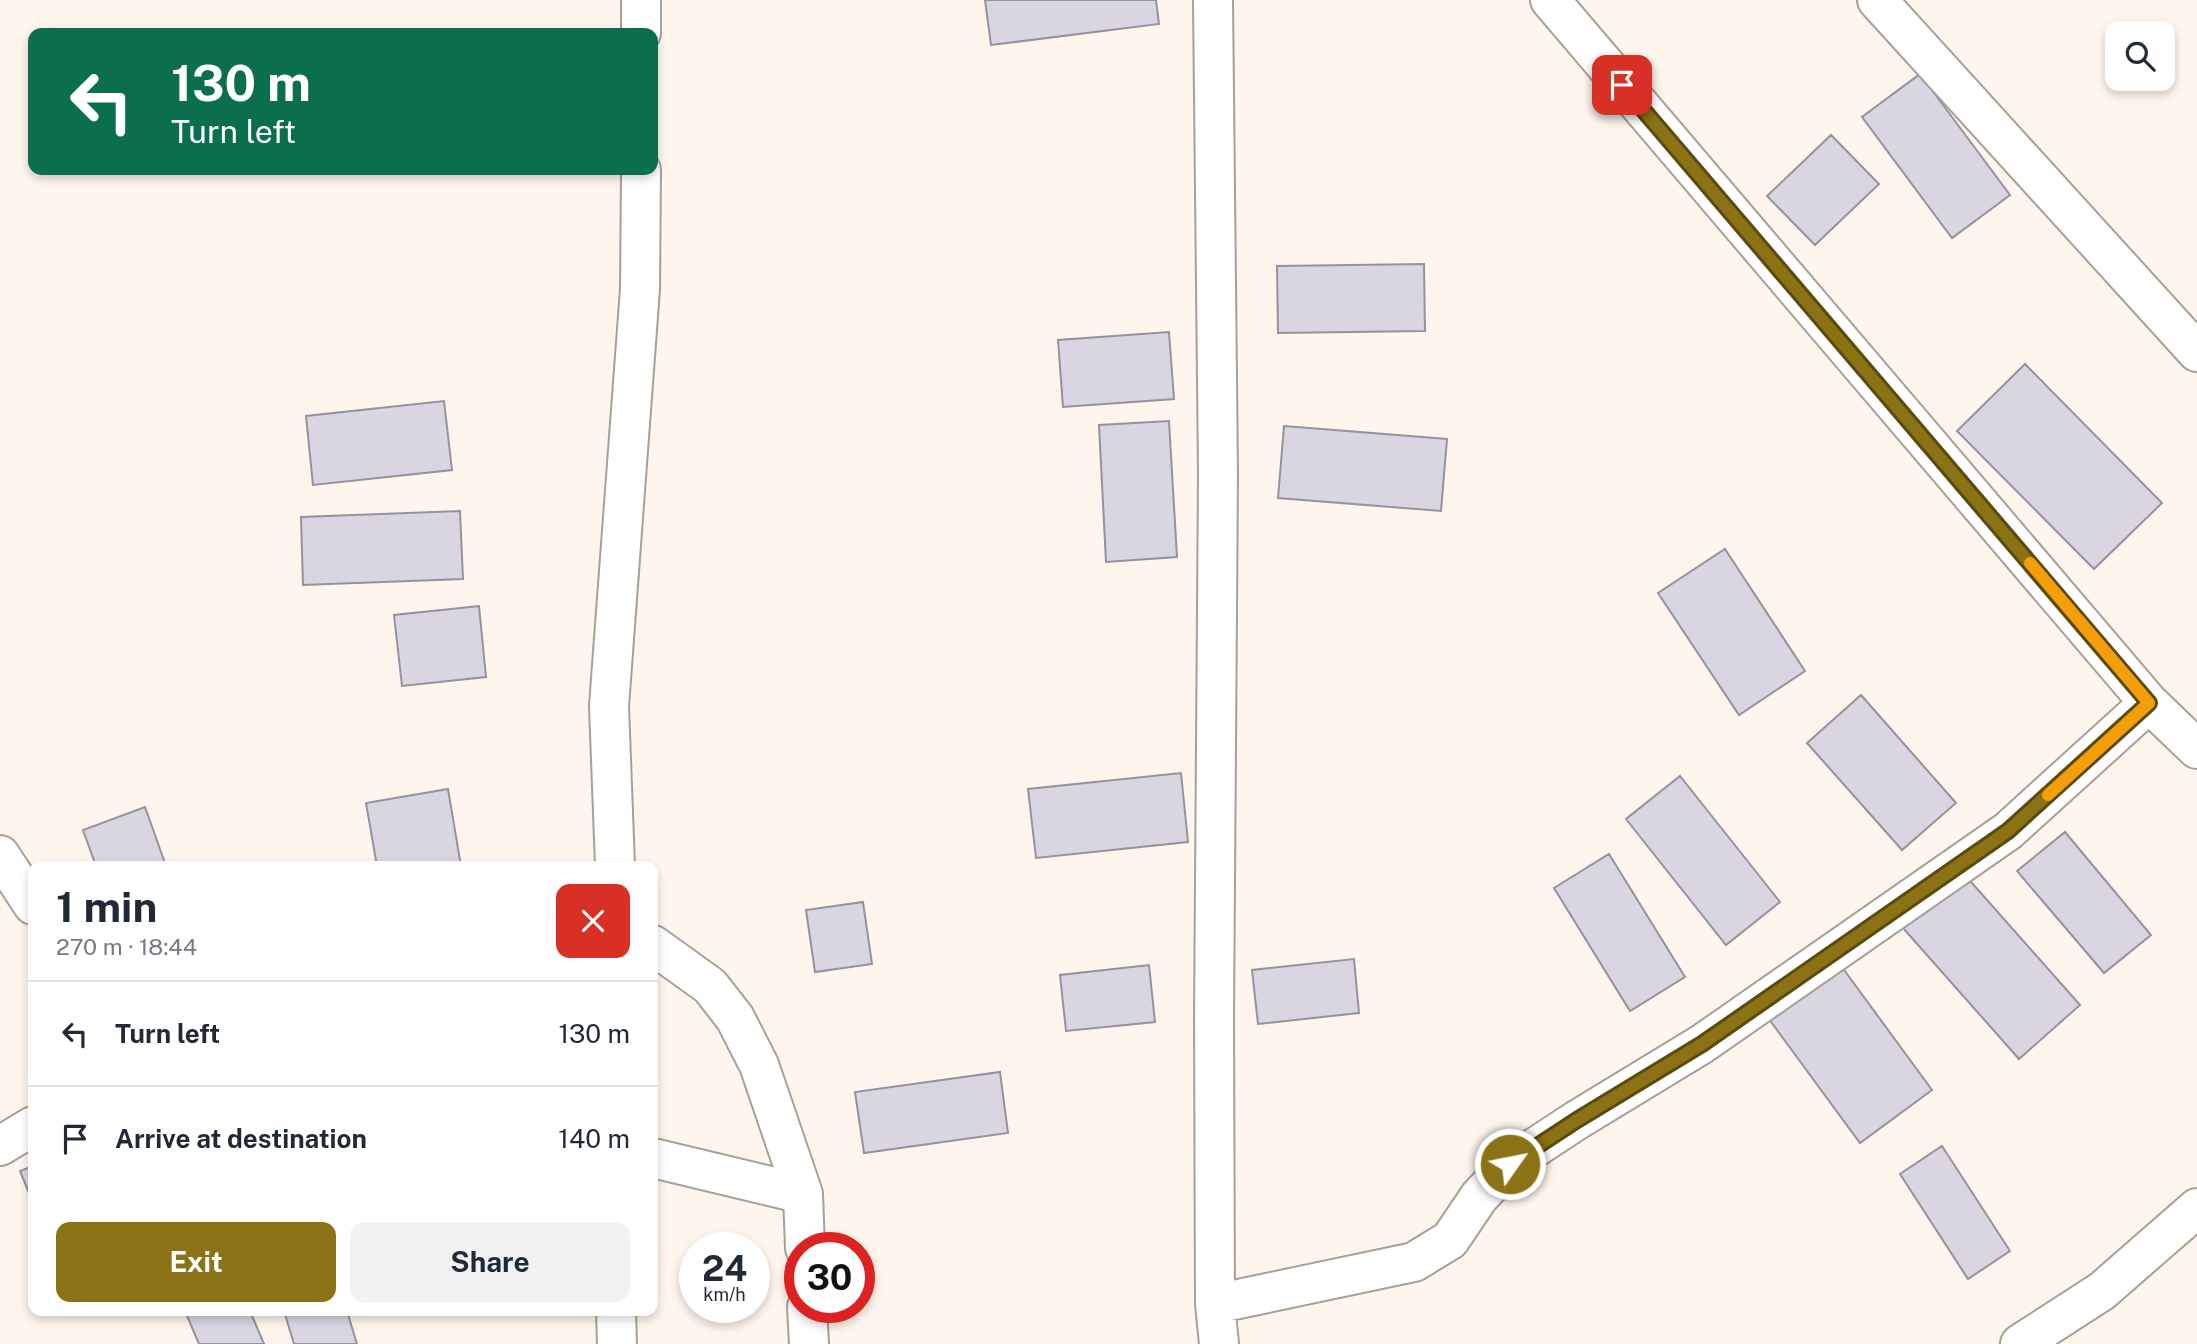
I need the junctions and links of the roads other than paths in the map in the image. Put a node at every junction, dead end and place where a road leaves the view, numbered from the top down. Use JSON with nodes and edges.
{"nodes":[{"id":1,"x":641,"y":0,"type":"edge"},
{"id":2,"x":1213,"y":0,"type":"edge"},
{"id":3,"x":1550,"y":0,"type":"edge"},
{"id":4,"x":1877,"y":0,"type":"edge"},
{"id":5,"x":641,"y":28,"type":"edge"},
{"id":6,"x":641,"y":175,"type":"edge"},
{"id":7,"x":2197,"y":352,"type":"edge"},
{"id":8,"x":2149,"y":703,"type":"junction"},
{"id":9,"x":2197,"y":749,"type":"edge"},
{"id":10,"x":0,"y":855,"type":"edge"},
{"id":11,"x":615,"y":861,"type":"edge"},
{"id":12,"x":28,"y":897,"type":"edge"},
{"id":13,"x":658,"y":948,"type":"edge"},
{"id":14,"x":28,"y":1129,"type":"edge"},
{"id":15,"x":0,"y":1146,"type":"edge"},
{"id":16,"x":658,"y":1159,"type":"edge"},
{"id":17,"x":803,"y":1194,"type":"junction"},
{"id":18,"x":2197,"y":1208,"type":"edge"},
{"id":19,"x":804,"y":1232,"type":"edge"},
{"id":20,"x":1215,"y":1304,"type":"junction"},
{"id":21,"x":616,"y":1316,"type":"edge"},
{"id":22,"x":808,"y":1323,"type":"edge"},
{"id":23,"x":617,"y":1344,"type":"edge"},
{"id":24,"x":809,"y":1344,"type":"edge"},
{"id":25,"x":1219,"y":1344,"type":"edge"},
{"id":26,"x":2020,"y":1344,"type":"edge"}],
"edges":[{"from":1,"to":5,"type":"street"},
{"from":2,"to":20,"type":"street"},
{"from":3,"to":8,"type":"street"},
{"from":4,"to":7,"type":"street"},
{"from":6,"to":11,"type":"street"},
{"from":8,"to":9,"type":"street"},
{"from":8,"to":20,"type":"street"},
{"from":10,"to":12,"type":"street"},
{"from":13,"to":17,"type":"street"},
{"from":14,"to":15,"type":"street"},
{"from":16,"to":17,"type":"street"},
{"from":17,"to":19,"type":"street"},
{"from":18,"to":26,"type":"street"},
{"from":20,"to":25,"type":"street"},
{"from":21,"to":23,"type":"street"},
{"from":22,"to":24,"type":"street"}]}
